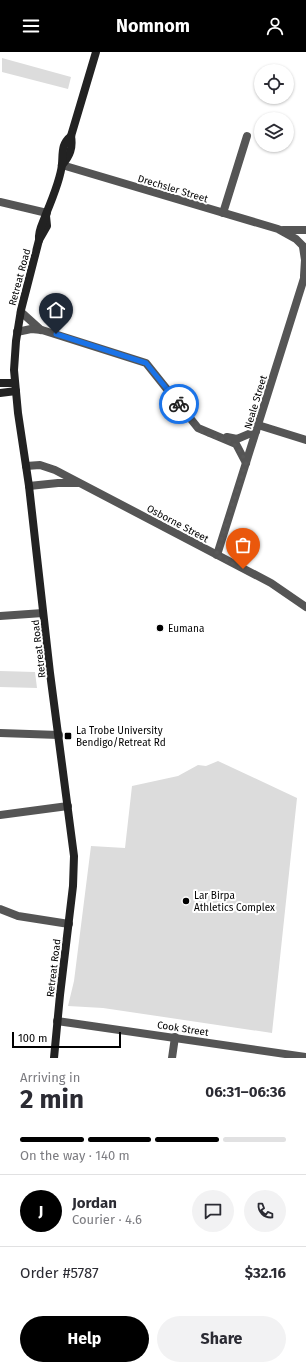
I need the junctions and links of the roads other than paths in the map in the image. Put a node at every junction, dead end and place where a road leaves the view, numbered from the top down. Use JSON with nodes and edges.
{"nodes":[{"id":1,"x":96,"y":52,"type":"edge"},
{"id":2,"x":246,"y":136,"type":"dead end"},
{"id":3,"x":62,"y":165,"type":"junction"},
{"id":4,"x":0,"y":202,"type":"edge"},
{"id":5,"x":223,"y":213,"type":"junction"},
{"id":6,"x":46,"y":214,"type":"junction"},
{"id":7,"x":278,"y":230,"type":"junction"},
{"id":8,"x":306,"y":230,"type":"edge"},
{"id":9,"x":304,"y":248,"type":"edge"},
{"id":10,"x":305,"y":274,"type":"edge"},
{"id":11,"x":21,"y":312,"type":"junction"},
{"id":12,"x":42,"y":330,"type":"junction"},
{"id":13,"x":17,"y":332,"type":"junction"},
{"id":14,"x":0,"y":383,"type":"edge"},
{"id":15,"x":15,"y":387,"type":"junction"},
{"id":16,"x":0,"y":393,"type":"edge"},
{"id":17,"x":257,"y":428,"type":"junction"},
{"id":18,"x":222,"y":438,"type":"junction"},
{"id":19,"x":306,"y":440,"type":"edge"},
{"id":20,"x":246,"y":463,"type":"junction"},
{"id":21,"x":26,"y":466,"type":"junction"},
{"id":22,"x":80,"y":484,"type":"junction"},
{"id":23,"x":29,"y":486,"type":"junction"},
{"id":24,"x":216,"y":555,"type":"junction"},
{"id":25,"x":306,"y":607,"type":"edge"},
{"id":26,"x":43,"y":613,"type":"junction"},
{"id":27,"x":0,"y":616,"type":"edge"},
{"id":28,"x":0,"y":733,"type":"edge"},
{"id":29,"x":59,"y":735,"type":"junction"},
{"id":30,"x":68,"y":806,"type":"junction"},
{"id":31,"x":0,"y":815,"type":"edge"},
{"id":32,"x":0,"y":910,"type":"edge"},
{"id":33,"x":69,"y":924,"type":"junction"},
{"id":34,"x":57,"y":1021,"type":"junction"},
{"id":35,"x":175,"y":1037,"type":"junction"},
{"id":36,"x":306,"y":1056,"type":"edge"},
{"id":37,"x":54,"y":1058,"type":"edge"},
{"id":38,"x":172,"y":1058,"type":"edge"}],
"edges":[{"from":1,"to":3,"type":"street","name":"Retreat Road"},
{"from":2,"to":5,"type":"street"},
{"from":3,"to":5,"type":"street","name":"Drechsler Street"},
{"from":3,"to":6,"type":"street","name":"Retreat Road"},
{"from":4,"to":6,"type":"street"},
{"from":5,"to":7,"type":"street","name":"Drechsler Street"},
{"from":6,"to":11,"type":"street","name":"Retreat Road"},
{"from":7,"to":8,"type":"street","name":"Drechsler Street"},
{"from":7,"to":9,"type":"street","name":"Drechsler Street"},
{"from":8,"to":9,"type":"street","name":"Neale Street"},
{"from":9,"to":10,"type":"street","name":"Neale Street"},
{"from":10,"to":17,"type":"street","name":"Neale Street"},
{"from":11,"to":12,"type":"street"},
{"from":11,"to":13,"type":"street","name":"Retreat Road"},
{"from":12,"to":13,"type":"street"},
{"from":12,"to":18,"type":"street"},
{"from":13,"to":15,"type":"street","name":"Retreat Road"},
{"from":14,"to":15,"type":"street"},
{"from":15,"to":16,"type":"street"},
{"from":15,"to":21,"type":"street","name":"Retreat Road"},
{"from":17,"to":18,"type":"street"},
{"from":17,"to":19,"type":"street"},
{"from":17,"to":20,"type":"street","name":"Neale Street"},
{"from":18,"to":20,"type":"street"},
{"from":20,"to":24,"type":"street","name":"Neale Street"},
{"from":21,"to":22,"type":"street","name":"Osborne Street"},
{"from":21,"to":23,"type":"street","name":"Retreat Road"},
{"from":22,"to":23,"type":"street","name":"Osborne Street"},
{"from":22,"to":24,"type":"street","name":"Osborne Street"},
{"from":23,"to":26,"type":"street","name":"Retreat Road"},
{"from":24,"to":25,"type":"street","name":"Osborne Street"},
{"from":26,"to":27,"type":"street"},
{"from":26,"to":29,"type":"street","name":"Retreat Road"},
{"from":28,"to":29,"type":"street"},
{"from":29,"to":30,"type":"street","name":"Retreat Road"},
{"from":30,"to":31,"type":"street"},
{"from":30,"to":33,"type":"street","name":"Retreat Road"},
{"from":32,"to":33,"type":"street"},
{"from":33,"to":34,"type":"street","name":"Retreat Road"},
{"from":34,"to":35,"type":"street","name":"Cook Street"},
{"from":34,"to":37,"type":"street","name":"Retreat Road"},
{"from":35,"to":36,"type":"street","name":"Cook Street"},
{"from":35,"to":38,"type":"street"}]}
